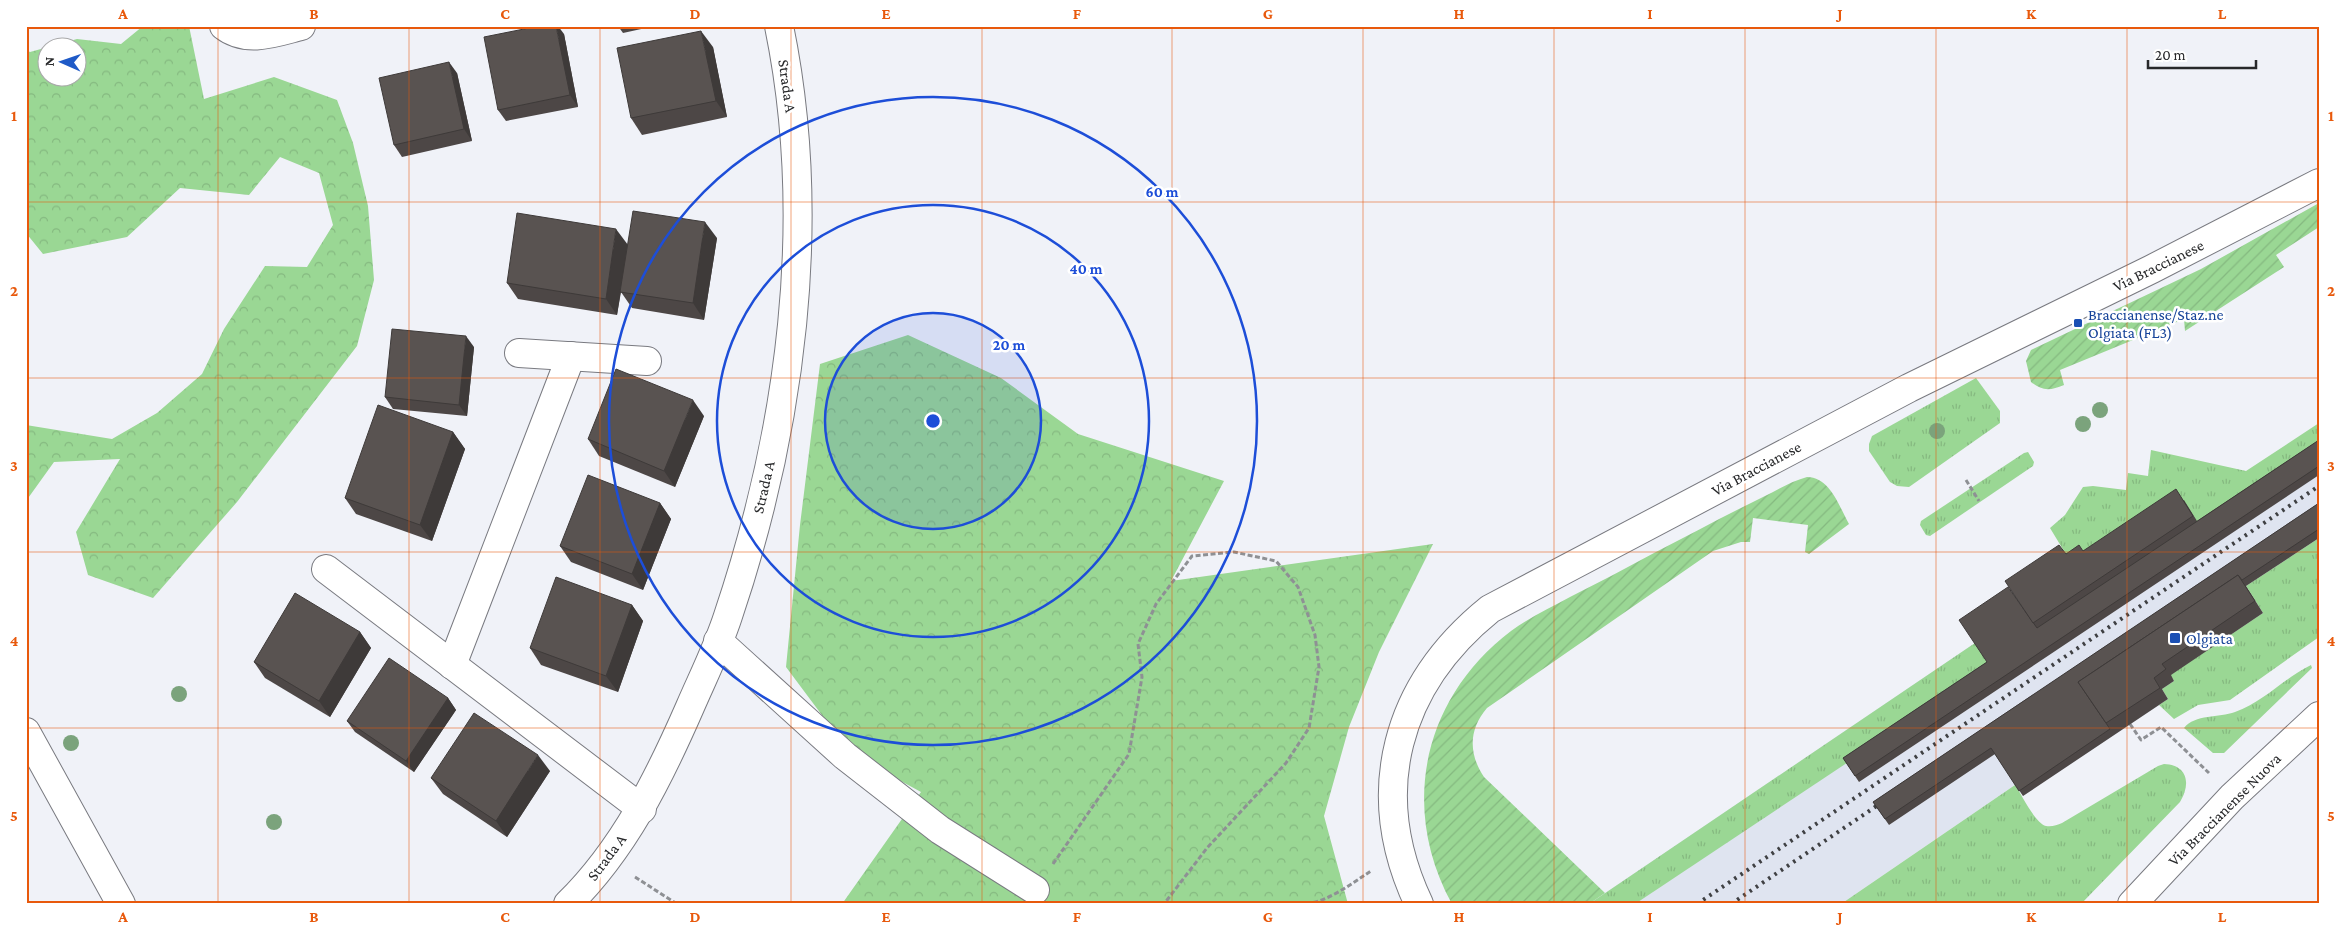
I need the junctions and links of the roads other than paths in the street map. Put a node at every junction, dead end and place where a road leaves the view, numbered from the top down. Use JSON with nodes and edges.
{"nodes":[{"id":1,"x":224,"y":26,"type":"edge"},
{"id":2,"x":301,"y":26,"type":"edge"},
{"id":3,"x":779,"y":26,"type":"edge"},
{"id":4,"x":2319,"y":183,"type":"edge"},
{"id":5,"x":519,"y":353,"type":"dead end"},
{"id":6,"x":571,"y":356,"type":"junction"},
{"id":7,"x":647,"y":361,"type":"dead end"},
{"id":8,"x":326,"y":569,"type":"dead end"},
{"id":9,"x":718,"y":641,"type":"junction"},
{"id":10,"x":452,"y":665,"type":"junction"},
{"id":11,"x":2319,"y":716,"type":"edge"},
{"id":12,"x":26,"y":732,"type":"edge"},
{"id":13,"x":642,"y":809,"type":"junction"},
{"id":14,"x":1035,"y":890,"type":"road end"},
{"id":15,"x":121,"y":904,"type":"edge"},
{"id":16,"x":568,"y":904,"type":"edge"},
{"id":17,"x":1419,"y":904,"type":"edge"},
{"id":18,"x":2132,"y":904,"type":"edge"}],
"edges":[{"from":1,"to":2,"type":"street"},
{"from":3,"to":9,"type":"street","name":"Strada A"},
{"from":4,"to":17,"type":"street","name":"Via Braccianese"},
{"from":5,"to":6,"type":"street"},
{"from":6,"to":7,"type":"street"},
{"from":6,"to":10,"type":"street"},
{"from":8,"to":10,"type":"street"},
{"from":9,"to":13,"type":"street","name":"Strada A"},
{"from":9,"to":14,"type":"street"},
{"from":10,"to":13,"type":"street"},
{"from":11,"to":18,"type":"street","name":"Via Braccianense Nuova"},
{"from":12,"to":15,"type":"street"},
{"from":13,"to":16,"type":"street","name":"Strada A"}]}
